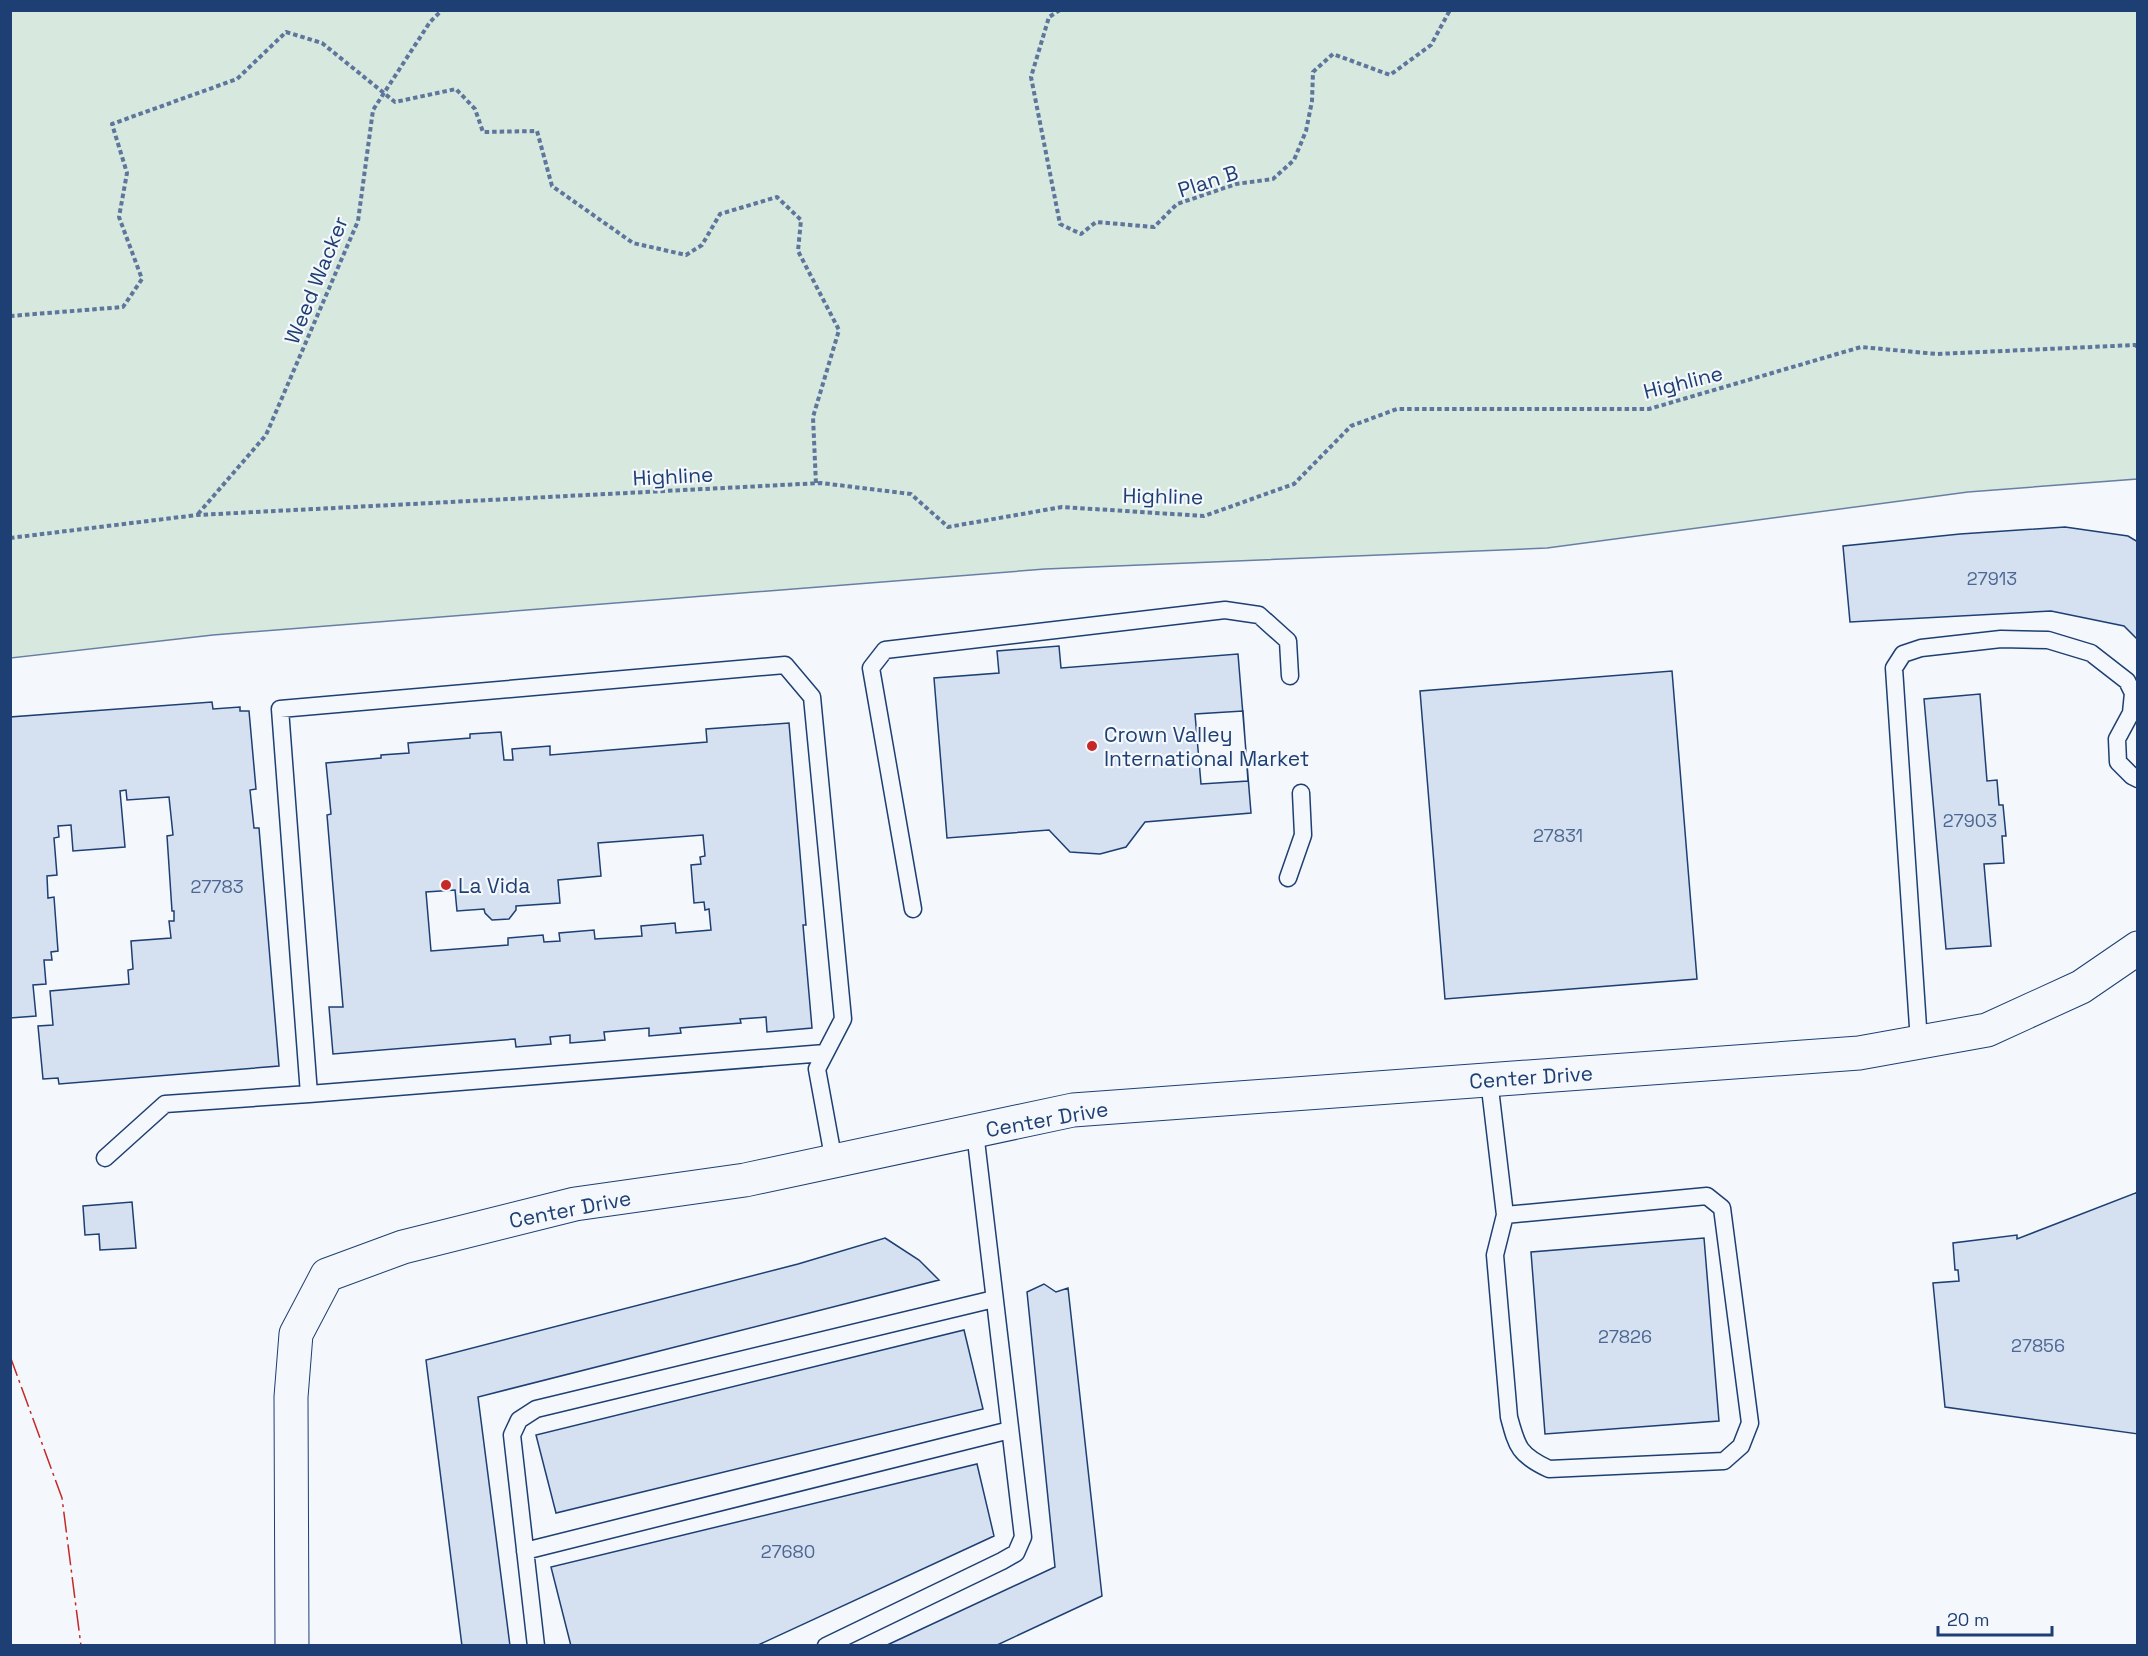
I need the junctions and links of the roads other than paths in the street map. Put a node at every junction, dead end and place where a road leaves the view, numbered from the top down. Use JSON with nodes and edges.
{"nodes":[{"id":1,"x":1290,"y":676,"type":"dead end"},
{"id":2,"x":2138,"y":779,"type":"edge"},
{"id":3,"x":1301,"y":793,"type":"dead end"},
{"id":4,"x":1288,"y":878,"type":"dead end"},
{"id":5,"x":913,"y":909,"type":"dead end"},
{"id":6,"x":2138,"y":948,"type":"edge"},
{"id":7,"x":1919,"y":1042,"type":"junction"},
{"id":8,"x":825,"y":1053,"type":"junction"},
{"id":9,"x":1489,"y":1080,"type":"junction"},
{"id":10,"x":309,"y":1094,"type":"junction"},
{"id":11,"x":975,"y":1132,"type":"junction"},
{"id":12,"x":105,"y":1158,"type":"dead end"},
{"id":13,"x":834,"y":1161,"type":"junction"},
{"id":14,"x":1505,"y":1215,"type":"junction"},
{"id":15,"x":994,"y":1299,"type":"junction"},
{"id":16,"x":1010,"y":1430,"type":"junction"},
{"id":17,"x":525,"y":1551,"type":"junction"},
{"id":18,"x":292,"y":1646,"type":"edge"},
{"id":19,"x":536,"y":1646,"type":"edge"},
{"id":20,"x":826,"y":1646,"type":"edge"}],
"edges":[{"from":1,"to":5,"type":"lane"},
{"from":2,"to":7,"type":"lane"},
{"from":3,"to":4,"type":"lane"},
{"from":6,"to":7,"type":"street","name":"Center Drive"},
{"from":7,"to":9,"type":"street","name":"Center Drive"},
{"from":8,"to":10,"type":"lane"},
{"from":8,"to":10,"type":"lane"},
{"from":8,"to":13,"type":"lane"},
{"from":9,"to":11,"type":"street","name":"Center Drive"},
{"from":9,"to":14,"type":"lane"},
{"from":10,"to":12,"type":"lane"},
{"from":11,"to":13,"type":"street","name":"Center Drive"},
{"from":11,"to":15,"type":"lane"},
{"from":13,"to":18,"type":"street","name":"Center Drive"},
{"from":14,"to":14,"type":"lane"},
{"from":15,"to":16,"type":"lane"},
{"from":15,"to":17,"type":"lane"},
{"from":16,"to":17,"type":"lane"},
{"from":16,"to":20,"type":"lane"},
{"from":17,"to":19,"type":"lane"}]}
